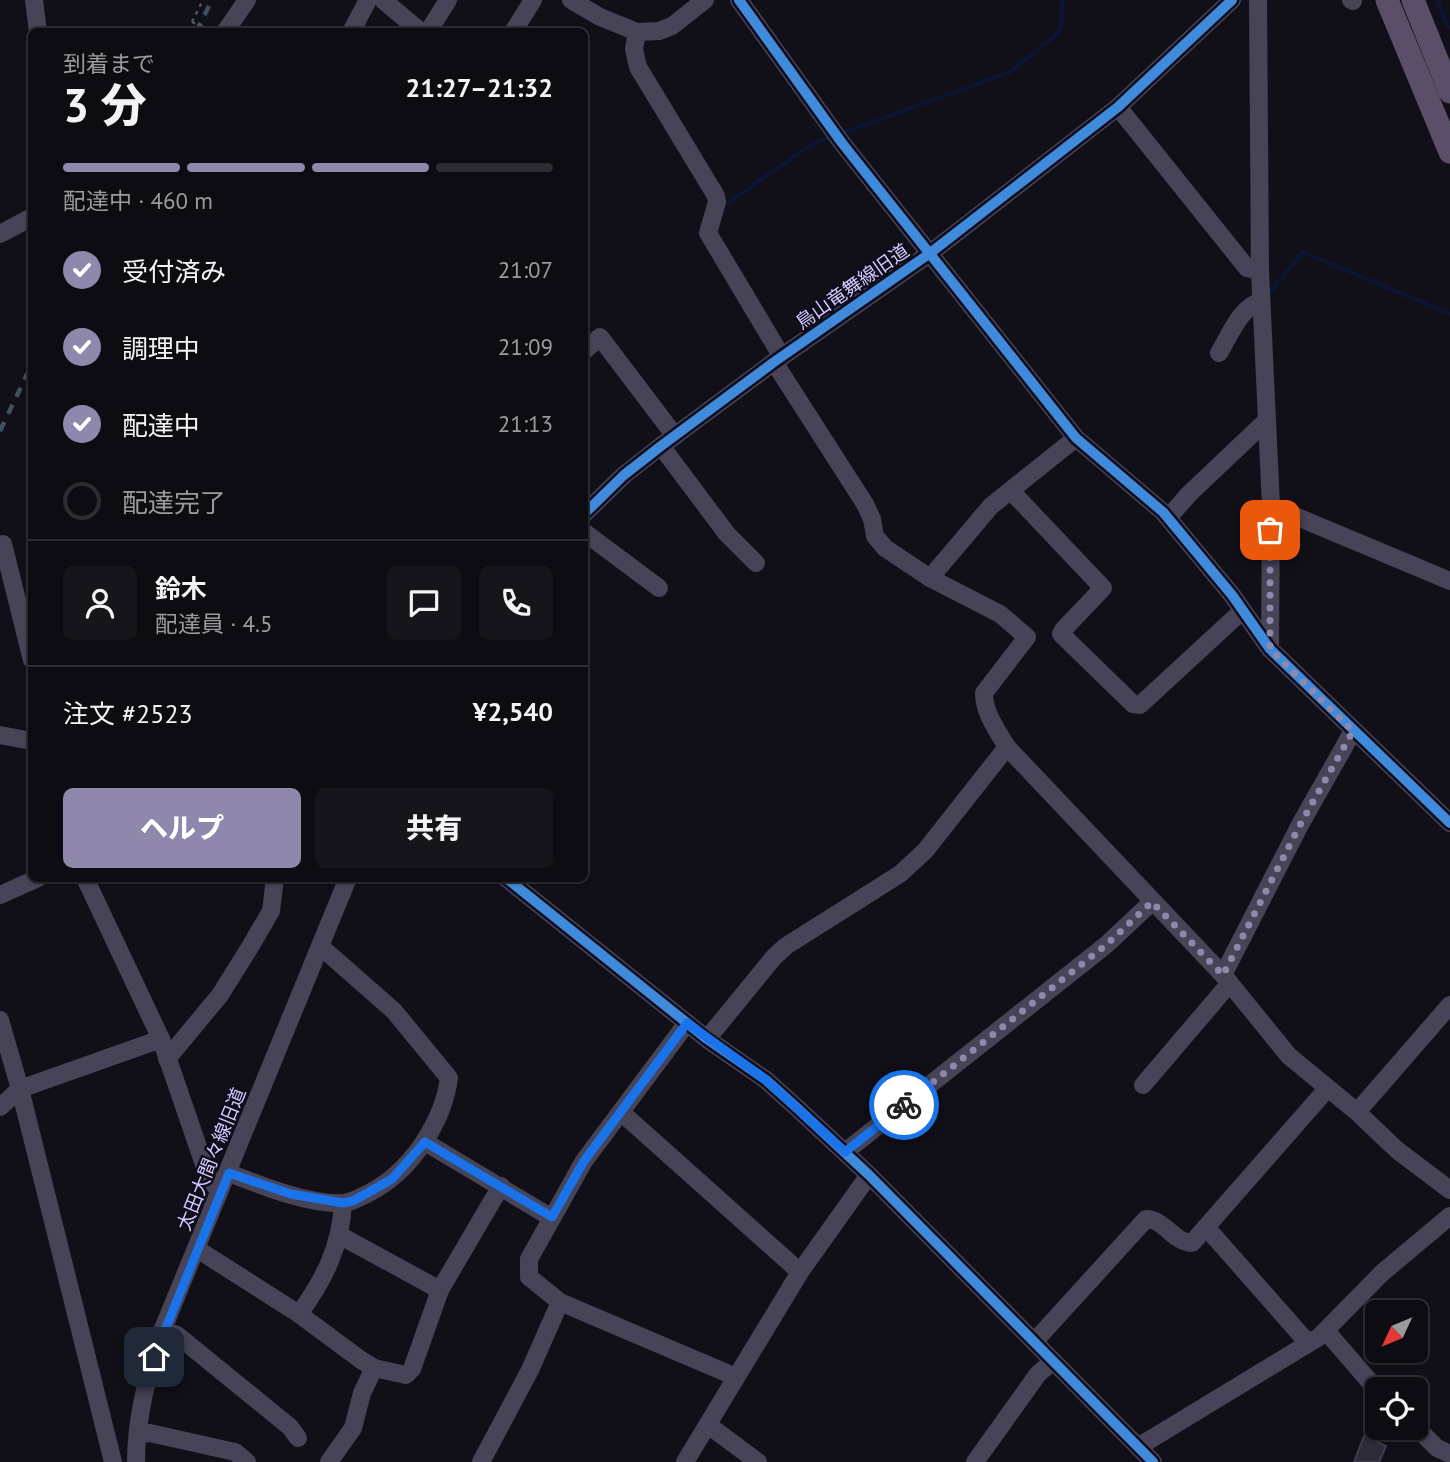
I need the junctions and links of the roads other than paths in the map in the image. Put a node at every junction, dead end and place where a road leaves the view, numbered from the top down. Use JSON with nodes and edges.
{"nodes":[{"id":1,"x":34,"y":0,"type":"edge"},
{"id":2,"x":247,"y":0,"type":"edge"},
{"id":3,"x":368,"y":0,"type":"edge"},
{"id":4,"x":383,"y":0,"type":"edge"},
{"id":5,"x":448,"y":0,"type":"edge"},
{"id":6,"x":533,"y":0,"type":"edge"},
{"id":7,"x":570,"y":0,"type":"edge"},
{"id":8,"x":705,"y":0,"type":"edge"},
{"id":9,"x":738,"y":0,"type":"edge"},
{"id":10,"x":1232,"y":0,"type":"edge"},
{"id":11,"x":1258,"y":0,"type":"edge"},
{"id":12,"x":1387,"y":0,"type":"edge"},
{"id":13,"x":1413,"y":0,"type":"edge"},
{"id":14,"x":38,"y":28,"type":"edge"},
{"id":15,"x":221,"y":28,"type":"edge"},
{"id":16,"x":353,"y":28,"type":"edge"},
{"id":17,"x":416,"y":28,"type":"edge"},
{"id":18,"x":430,"y":28,"type":"edge"},
{"id":19,"x":516,"y":28,"type":"edge"},
{"id":20,"x":637,"y":32,"type":"junction"},
{"id":21,"x":1450,"y":92,"type":"edge"},
{"id":22,"x":1118,"y":107,"type":"junction"},
{"id":23,"x":1450,"y":152,"type":"edge"},
{"id":24,"x":28,"y":219,"type":"edge"},
{"id":25,"x":0,"y":234,"type":"edge"},
{"id":26,"x":929,"y":254,"type":"junction"},
{"id":27,"x":1261,"y":271,"type":"junction"},
{"id":28,"x":1262,"y":302,"type":"junction"},
{"id":29,"x":588,"y":348,"type":"edge"},
{"id":30,"x":1219,"y":353,"type":"dead end"},
{"id":31,"x":778,"y":359,"type":"junction"},
{"id":32,"x":1265,"y":422,"type":"junction"},
{"id":33,"x":1076,"y":438,"type":"junction"},
{"id":34,"x":668,"y":441,"type":"junction"},
{"id":35,"x":1012,"y":492,"type":"junction"},
{"id":36,"x":588,"y":504,"type":"edge"},
{"id":37,"x":1270,"y":506,"type":"junction"},
{"id":38,"x":1168,"y":518,"type":"junction"},
{"id":39,"x":588,"y":535,"type":"edge"},
{"id":40,"x":3,"y":544,"type":"dead end"},
{"id":41,"x":756,"y":563,"type":"dead end"},
{"id":42,"x":930,"y":578,"type":"junction"},
{"id":43,"x":1450,"y":581,"type":"edge"},
{"id":44,"x":659,"y":589,"type":"dead end"},
{"id":45,"x":1242,"y":611,"type":"junction"},
{"id":46,"x":28,"y":644,"type":"edge"},
{"id":47,"x":1270,"y":649,"type":"junction"},
{"id":48,"x":1353,"y":731,"type":"junction"},
{"id":49,"x":0,"y":735,"type":"edge"},
{"id":50,"x":28,"y":740,"type":"edge"},
{"id":51,"x":1007,"y":747,"type":"junction"},
{"id":52,"x":1450,"y":823,"type":"edge"},
{"id":53,"x":28,"y":882,"type":"edge"},
{"id":54,"x":87,"y":882,"type":"edge"},
{"id":55,"x":275,"y":882,"type":"edge"},
{"id":56,"x":346,"y":882,"type":"edge"},
{"id":57,"x":511,"y":882,"type":"edge"},
{"id":58,"x":0,"y":894,"type":"edge"},
{"id":59,"x":1152,"y":902,"type":"junction"},
{"id":60,"x":320,"y":946,"type":"junction"},
{"id":61,"x":1226,"y":979,"type":"junction"},
{"id":62,"x":1450,"y":1004,"type":"edge"},
{"id":63,"x":0,"y":1020,"type":"edge"},
{"id":64,"x":687,"y":1023,"type":"junction"},
{"id":65,"x":161,"y":1039,"type":"junction"},
{"id":66,"x":707,"y":1039,"type":"junction"},
{"id":67,"x":167,"y":1059,"type":"junction"},
{"id":68,"x":1143,"y":1085,"type":"dead end"},
{"id":69,"x":20,"y":1089,"type":"junction"},
{"id":70,"x":1327,"y":1089,"type":"junction"},
{"id":71,"x":0,"y":1107,"type":"edge"},
{"id":72,"x":1357,"y":1112,"type":"junction"},
{"id":73,"x":622,"y":1113,"type":"junction"},
{"id":74,"x":425,"y":1142,"type":"junction"},
{"id":75,"x":845,"y":1152,"type":"junction"},
{"id":76,"x":229,"y":1173,"type":"junction"},
{"id":77,"x":869,"y":1175,"type":"junction"},
{"id":78,"x":501,"y":1186,"type":"junction"},
{"id":79,"x":1450,"y":1190,"type":"edge"},
{"id":80,"x":219,"y":1191,"type":"junction"},
{"id":81,"x":337,"y":1202,"type":"junction"},
{"id":82,"x":1450,"y":1216,"type":"edge"},
{"id":83,"x":552,"y":1217,"type":"junction"},
{"id":84,"x":1206,"y":1227,"type":"junction"},
{"id":85,"x":339,"y":1235,"type":"junction"},
{"id":86,"x":197,"y":1249,"type":"junction"},
{"id":87,"x":800,"y":1272,"type":"junction"},
{"id":88,"x":440,"y":1290,"type":"junction"},
{"id":89,"x":560,"y":1302,"type":"junction"},
{"id":90,"x":299,"y":1314,"type":"junction"},
{"id":91,"x":163,"y":1330,"type":"junction"},
{"id":92,"x":1326,"y":1331,"type":"junction"},
{"id":93,"x":1034,"y":1342,"type":"junction"},
{"id":94,"x":1308,"y":1343,"type":"junction"},
{"id":95,"x":1053,"y":1362,"type":"junction"},
{"id":96,"x":374,"y":1368,"type":"junction"},
{"id":97,"x":736,"y":1377,"type":"junction"},
{"id":98,"x":1366,"y":1377,"type":"edge"},
{"id":99,"x":708,"y":1425,"type":"junction"},
{"id":100,"x":138,"y":1434,"type":"junction"},
{"id":101,"x":298,"y":1438,"type":"dead end"},
{"id":102,"x":1428,"y":1439,"type":"edge"},
{"id":103,"x":1450,"y":1454,"type":"edge"},
{"id":104,"x":1144,"y":1456,"type":"edge"},
{"id":105,"x":131,"y":1460,"type":"edge"},
{"id":106,"x":113,"y":1462,"type":"edge"},
{"id":107,"x":247,"y":1462,"type":"edge"},
{"id":108,"x":329,"y":1462,"type":"edge"},
{"id":109,"x":481,"y":1462,"type":"edge"},
{"id":110,"x":685,"y":1462,"type":"edge"},
{"id":111,"x":758,"y":1462,"type":"edge"},
{"id":112,"x":975,"y":1462,"type":"edge"}],
"edges":[{"from":1,"to":14,"type":"street"},
{"from":2,"to":15,"type":"street"},
{"from":3,"to":16,"type":"street"},
{"from":4,"to":17,"type":"street"},
{"from":5,"to":18,"type":"street"},
{"from":6,"to":19,"type":"street"},
{"from":7,"to":20,"type":"street"},
{"from":8,"to":20,"type":"street"},
{"from":9,"to":26,"type":"street"},
{"from":10,"to":22,"type":"street","name":"鳥山竜舞線旧道"},
{"from":11,"to":27,"type":"street"},
{"from":12,"to":23,"type":"main road"},
{"from":13,"to":21,"type":"main road"},
{"from":20,"to":31,"type":"street"},
{"from":22,"to":26,"type":"street","name":"鳥山竜舞線旧道"},
{"from":22,"to":27,"type":"street"},
{"from":24,"to":25,"type":"street"},
{"from":26,"to":31,"type":"street","name":"鳥山竜舞線旧道"},
{"from":26,"to":33,"type":"street"},
{"from":27,"to":28,"type":"street"},
{"from":28,"to":30,"type":"street"},
{"from":28,"to":32,"type":"street"},
{"from":29,"to":34,"type":"street"},
{"from":31,"to":34,"type":"street","name":"鳥山竜舞線旧道"},
{"from":31,"to":42,"type":"street"},
{"from":32,"to":37,"type":"street"},
{"from":32,"to":38,"type":"street"},
{"from":33,"to":35,"type":"street"},
{"from":33,"to":38,"type":"street"},
{"from":34,"to":36,"type":"street","name":"鳥山竜舞線旧道"},
{"from":34,"to":41,"type":"street"},
{"from":35,"to":42,"type":"street"},
{"from":35,"to":45,"type":"street"},
{"from":37,"to":43,"type":"street"},
{"from":37,"to":47,"type":"street"},
{"from":38,"to":45,"type":"street"},
{"from":39,"to":44,"type":"street"},
{"from":40,"to":46,"type":"street"},
{"from":42,"to":51,"type":"street"},
{"from":45,"to":47,"type":"street"},
{"from":47,"to":48,"type":"street"},
{"from":48,"to":52,"type":"street"},
{"from":48,"to":61,"type":"street"},
{"from":49,"to":50,"type":"street"},
{"from":51,"to":59,"type":"street"},
{"from":51,"to":66,"type":"street"},
{"from":53,"to":58,"type":"street"},
{"from":54,"to":65,"type":"street"},
{"from":55,"to":67,"type":"street"},
{"from":56,"to":60,"type":"street","name":"太田大間々線旧道"},
{"from":57,"to":64,"type":"street"},
{"from":59,"to":61,"type":"street"},
{"from":59,"to":75,"type":"street"},
{"from":60,"to":74,"type":"street"},
{"from":60,"to":76,"type":"street","name":"太田大間々線旧道"},
{"from":61,"to":68,"type":"street"},
{"from":61,"to":70,"type":"street"},
{"from":62,"to":72,"type":"street"},
{"from":63,"to":69,"type":"street"},
{"from":64,"to":66,"type":"street"},
{"from":64,"to":73,"type":"street"},
{"from":65,"to":67,"type":"street"},
{"from":65,"to":69,"type":"street"},
{"from":66,"to":75,"type":"street"},
{"from":67,"to":80,"type":"street"},
{"from":69,"to":71,"type":"street"},
{"from":69,"to":106,"type":"street"},
{"from":70,"to":72,"type":"street"},
{"from":70,"to":84,"type":"street"},
{"from":72,"to":79,"type":"street"},
{"from":73,"to":83,"type":"street"},
{"from":73,"to":87,"type":"street"},
{"from":74,"to":78,"type":"street"},
{"from":74,"to":81,"type":"street"},
{"from":75,"to":77,"type":"street"},
{"from":76,"to":80,"type":"street","name":"太田大間々線旧道"},
{"from":76,"to":81,"type":"street"},
{"from":77,"to":87,"type":"street"},
{"from":77,"to":93,"type":"street"},
{"from":78,"to":83,"type":"street"},
{"from":78,"to":88,"type":"street"},
{"from":80,"to":86,"type":"street","name":"太田大間々線旧道"},
{"from":81,"to":85,"type":"street"},
{"from":82,"to":92,"type":"street"},
{"from":83,"to":89,"type":"street"},
{"from":84,"to":93,"type":"street"},
{"from":84,"to":94,"type":"street"},
{"from":85,"to":88,"type":"street"},
{"from":85,"to":90,"type":"street"},
{"from":86,"to":90,"type":"street"},
{"from":86,"to":91,"type":"street","name":"太田大間々線旧道"},
{"from":87,"to":97,"type":"street"},
{"from":88,"to":96,"type":"street"},
{"from":89,"to":97,"type":"street"},
{"from":89,"to":109,"type":"street"},
{"from":90,"to":96,"type":"street"},
{"from":91,"to":100,"type":"street","name":"太田大間々線旧道"},
{"from":91,"to":101,"type":"street"},
{"from":92,"to":94,"type":"street"},
{"from":92,"to":98,"type":"street"},
{"from":93,"to":95,"type":"street"},
{"from":94,"to":104,"type":"street"},
{"from":95,"to":104,"type":"street"},
{"from":95,"to":112,"type":"street"},
{"from":96,"to":108,"type":"street"},
{"from":97,"to":99,"type":"street"},
{"from":99,"to":110,"type":"street"},
{"from":99,"to":111,"type":"street"},
{"from":100,"to":105,"type":"street","name":"太田大間々線旧道"},
{"from":100,"to":107,"type":"street"},
{"from":102,"to":103,"type":"street"}]}
